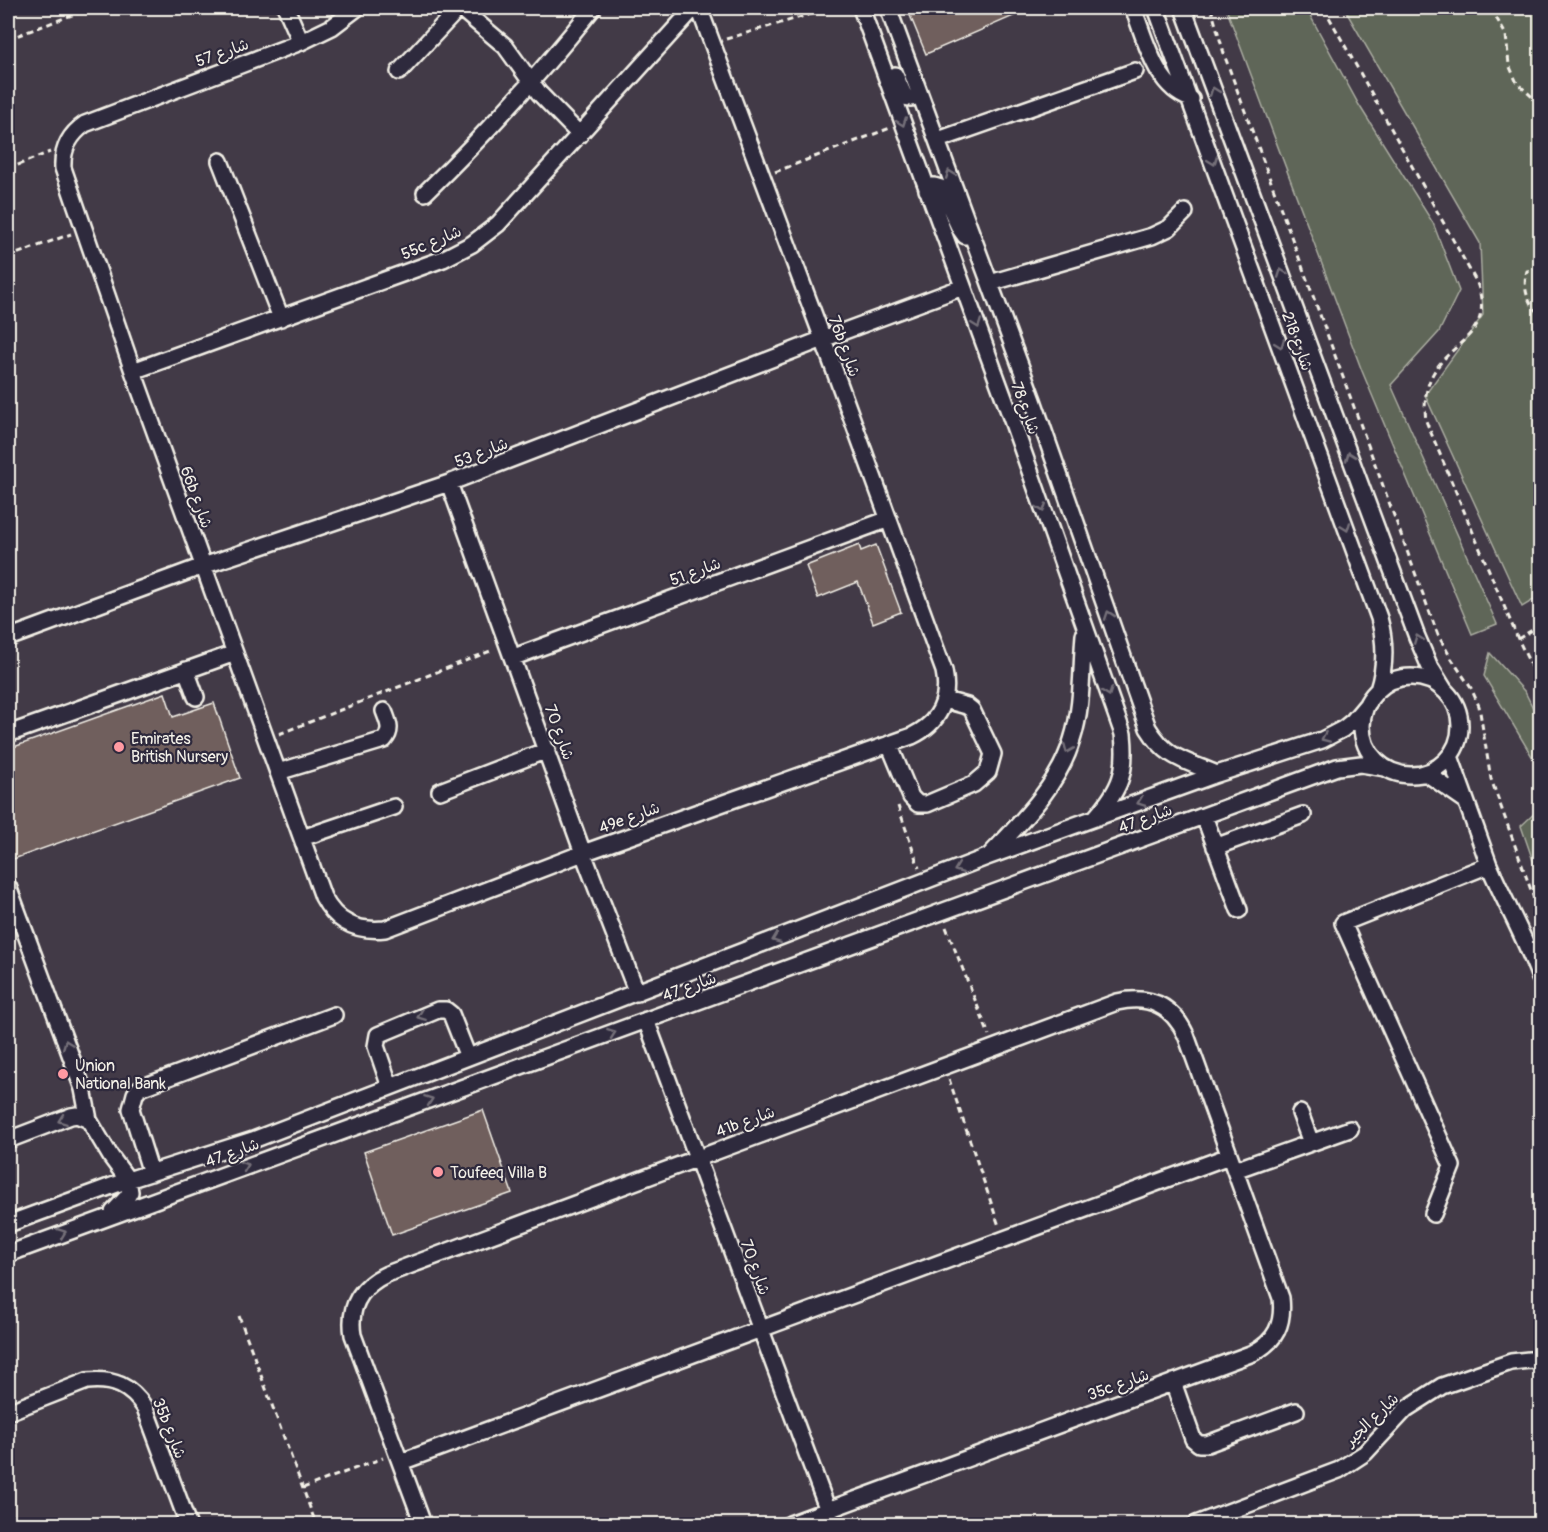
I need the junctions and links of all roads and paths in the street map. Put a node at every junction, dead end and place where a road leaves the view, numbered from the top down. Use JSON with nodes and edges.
{"nodes":[{"id":1,"x":91,"y":8,"type":"edge"},
{"id":2,"x":286,"y":8,"type":"edge"},
{"id":3,"x":357,"y":8,"type":"edge"},
{"id":4,"x":460,"y":8,"type":"edge"},
{"id":5,"x":593,"y":8,"type":"edge"},
{"id":6,"x":694,"y":8,"type":"edge"},
{"id":7,"x":699,"y":8,"type":"edge"},
{"id":8,"x":831,"y":8,"type":"edge"},
{"id":9,"x":862,"y":8,"type":"edge"},
{"id":10,"x":888,"y":8,"type":"edge"},
{"id":11,"x":1133,"y":8,"type":"edge"},
{"id":12,"x":1156,"y":8,"type":"edge"},
{"id":13,"x":1183,"y":8,"type":"edge"},
{"id":14,"x":1211,"y":8,"type":"edge"},
{"id":15,"x":1324,"y":8,"type":"edge"},
{"id":16,"x":1493,"y":8,"type":"edge"},
{"id":17,"x":8,"y":39,"type":"edge"},
{"id":18,"x":301,"y":42,"type":"junction"},
{"id":19,"x":713,"y":43,"type":"junction"},
{"id":20,"x":1135,"y":71,"type":"dead end"},
{"id":21,"x":399,"y":72,"type":"dead end"},
{"id":22,"x":531,"y":84,"type":"junction"},
{"id":23,"x":919,"y":93,"type":"junction"},
{"id":24,"x":1191,"y":99,"type":"junction"},
{"id":25,"x":1540,"y":104,"type":"edge"},
{"id":26,"x":902,"y":123,"type":"junction"},
{"id":27,"x":580,"y":135,"type":"junction"},
{"id":28,"x":938,"y":140,"type":"junction"},
{"id":29,"x":65,"y":146,"type":"junction"},
{"id":30,"x":220,"y":161,"type":"dead end"},
{"id":31,"x":8,"y":169,"type":"edge"},
{"id":32,"x":762,"y":177,"type":"junction"},
{"id":33,"x":927,"y":190,"type":"junction"},
{"id":34,"x":425,"y":193,"type":"dead end"},
{"id":35,"x":1185,"y":212,"type":"dead end"},
{"id":36,"x":83,"y":229,"type":"junction"},
{"id":37,"x":975,"y":242,"type":"junction"},
{"id":38,"x":8,"y":257,"type":"edge"},
{"id":39,"x":1540,"y":269,"type":"edge"},
{"id":40,"x":990,"y":284,"type":"junction"},
{"id":41,"x":963,"y":288,"type":"junction"},
{"id":42,"x":1540,"y":314,"type":"edge"},
{"id":43,"x":280,"y":318,"type":"junction"},
{"id":44,"x":823,"y":339,"type":"junction"},
{"id":45,"x":133,"y":371,"type":"junction"},
{"id":46,"x":449,"y":483,"type":"junction"},
{"id":47,"x":889,"y":519,"type":"junction"},
{"id":48,"x":203,"y":566,"type":"junction"},
{"id":49,"x":1540,"y":625,"type":"edge"},
{"id":50,"x":1084,"y":629,"type":"junction"},
{"id":51,"x":8,"y":638,"type":"edge"},
{"id":52,"x":1518,"y":639,"type":"junction"},
{"id":53,"x":511,"y":651,"type":"junction"},
{"id":54,"x":235,"y":653,"type":"junction"},
{"id":55,"x":186,"y":670,"type":"junction"},
{"id":56,"x":1540,"y":684,"type":"edge"},
{"id":57,"x":1445,"y":691,"type":"junction"},
{"id":58,"x":1374,"y":696,"type":"junction"},
{"id":59,"x":196,"y":697,"type":"dead end"},
{"id":60,"x":945,"y":700,"type":"junction"},
{"id":61,"x":384,"y":711,"type":"dead end"},
{"id":62,"x":8,"y":734,"type":"edge"},
{"id":63,"x":266,"y":739,"type":"junction"},
{"id":64,"x":889,"y":744,"type":"junction"},
{"id":65,"x":547,"y":750,"type":"junction"},
{"id":66,"x":1450,"y":756,"type":"junction"},
{"id":67,"x":1385,"y":768,"type":"junction"},
{"id":68,"x":278,"y":772,"type":"junction"},
{"id":69,"x":1426,"y":773,"type":"junction"},
{"id":70,"x":1217,"y":774,"type":"junction"},
{"id":71,"x":440,"y":791,"type":"dead end"},
{"id":72,"x":1465,"y":800,"type":"junction"},
{"id":73,"x":897,"y":804,"type":"dead end"},
{"id":74,"x":394,"y":807,"type":"dead end"},
{"id":75,"x":1303,"y":815,"type":"dead end"},
{"id":76,"x":1203,"y":816,"type":"junction"},
{"id":77,"x":1095,"y":819,"type":"junction"},
{"id":78,"x":302,"y":838,"type":"junction"},
{"id":79,"x":1215,"y":847,"type":"junction"},
{"id":80,"x":583,"y":853,"type":"junction"},
{"id":81,"x":987,"y":857,"type":"junction"},
{"id":82,"x":1489,"y":865,"type":"junction"},
{"id":83,"x":924,"y":882,"type":"junction"},
{"id":84,"x":8,"y":888,"type":"edge"},
{"id":85,"x":323,"y":897,"type":"joint"},
{"id":86,"x":1239,"y":910,"type":"dead end"},
{"id":87,"x":940,"y":913,"type":"junction"},
{"id":88,"x":1540,"y":915,"type":"edge"},
{"id":89,"x":1540,"y":978,"type":"edge"},
{"id":90,"x":636,"y":993,"type":"junction"},
{"id":91,"x":334,"y":1015,"type":"dead end"},
{"id":92,"x":646,"y":1020,"type":"junction"},
{"id":93,"x":994,"y":1048,"type":"junction"},
{"id":94,"x":468,"y":1057,"type":"junction"},
{"id":95,"x":945,"y":1066,"type":"junction"},
{"id":96,"x":390,"y":1087,"type":"junction"},
{"id":97,"x":1300,"y":1113,"type":"dead end"},
{"id":98,"x":89,"y":1119,"type":"junction"},
{"id":99,"x":1350,"y":1130,"type":"dead end"},
{"id":100,"x":8,"y":1140,"type":"edge"},
{"id":101,"x":253,"y":1140,"type":"junction"},
{"id":102,"x":1311,"y":1143,"type":"junction"},
{"id":103,"x":697,"y":1158,"type":"junction"},
{"id":104,"x":1232,"y":1163,"type":"junction"},
{"id":105,"x":151,"y":1173,"type":"junction"},
{"id":106,"x":220,"y":1176,"type":"junction"},
{"id":107,"x":128,"y":1180,"type":"junction"},
{"id":108,"x":1433,"y":1214,"type":"dead end"},
{"id":109,"x":108,"y":1216,"type":"junction"},
{"id":110,"x":8,"y":1224,"type":"edge"},
{"id":111,"x":1003,"y":1239,"type":"junction"},
{"id":112,"x":8,"y":1254,"type":"edge"},
{"id":113,"x":240,"y":1316,"type":"dead end"},
{"id":114,"x":760,"y":1330,"type":"junction"},
{"id":115,"x":1540,"y":1361,"type":"edge"},
{"id":116,"x":1173,"y":1382,"type":"junction"},
{"id":117,"x":1296,"y":1411,"type":"dead end"},
{"id":118,"x":8,"y":1412,"type":"edge"},
{"id":119,"x":399,"y":1457,"type":"junction"},
{"id":120,"x":303,"y":1488,"type":"junction"},
{"id":121,"x":831,"y":1517,"type":"edge"},
{"id":122,"x":188,"y":1524,"type":"edge"},
{"id":123,"x":316,"y":1524,"type":"edge"},
{"id":124,"x":423,"y":1524,"type":"edge"},
{"id":125,"x":790,"y":1524,"type":"edge"},
{"id":126,"x":1196,"y":1524,"type":"edge"}],
"edges":[{"from":1,"to":17,"type":"path"},
{"from":2,"to":18,"type":"street"},
{"from":3,"to":18,"type":"street","name":"شارع 57"},
{"from":4,"to":21,"type":"street"},
{"from":4,"to":22,"type":"street"},
{"from":5,"to":22,"type":"street"},
{"from":6,"to":27,"type":"street","name":"55c شارع"},
{"from":7,"to":19,"type":"street","name":"76b شارع"},
{"from":8,"to":19,"type":"path"},
{"from":9,"to":23,"type":"street"},
{"from":9,"to":26,"type":"street","name":"شارع 78","one_way":true},
{"from":10,"to":23,"type":"street","name":"شارع 78"},
{"from":11,"to":24,"type":"street"},
{"from":12,"to":24,"type":"street","name":"شارع 218"},
{"from":57,"to":13,"type":"street","one_way":true},
{"from":14,"to":88,"type":"path"},
{"from":15,"to":52,"type":"path"},
{"from":16,"to":25,"type":"path"},
{"from":18,"to":29,"type":"street","name":"شارع 57"},
{"from":19,"to":32,"type":"street","name":"76b شارع"},
{"from":20,"to":28,"type":"street"},
{"from":22,"to":27,"type":"street"},
{"from":22,"to":34,"type":"street"},
{"from":23,"to":28,"type":"street","name":"شارع 78"},
{"from":24,"to":58,"type":"street","name":"شارع 218","one_way":true},
{"from":26,"to":32,"type":"path"},
{"from":26,"to":33,"type":"street","name":"شارع 78"},
{"from":27,"to":43,"type":"street","name":"55c شارع"},
{"from":37,"to":28,"type":"street","name":"شارع 78","one_way":true},
{"from":29,"to":31,"type":"path"},
{"from":29,"to":36,"type":"street","name":"66b شارع"},
{"from":30,"to":43,"type":"street"},
{"from":32,"to":44,"type":"street","name":"76b شارع"},
{"from":33,"to":37,"type":"street"},
{"from":33,"to":41,"type":"street","name":"شارع 78"},
{"from":35,"to":40,"type":"street"},
{"from":36,"to":38,"type":"path"},
{"from":36,"to":45,"type":"street","name":"66b شارع"},
{"from":37,"to":40,"type":"street","name":"شارع 78"},
{"from":39,"to":42,"type":"path"},
{"from":70,"to":40,"type":"street","name":"شارع 78","one_way":true},
{"from":41,"to":44,"type":"street","name":"شارع 53"},
{"from":41,"to":50,"type":"street","name":"شارع 78","one_way":true},
{"from":43,"to":45,"type":"street","name":"55c شارع"},
{"from":44,"to":46,"type":"street","name":"شارع 53"},
{"from":44,"to":47,"type":"street","name":"76b شارع"},
{"from":45,"to":48,"type":"street","name":"66b شارع"},
{"from":46,"to":48,"type":"street","name":"شارع 53"},
{"from":46,"to":53,"type":"street","name":"شارع 70"},
{"from":47,"to":53,"type":"street","name":"شارع 51"},
{"from":47,"to":60,"type":"street","name":"76b شارع"},
{"from":48,"to":51,"type":"street","name":"شارع 53"},
{"from":48,"to":54,"type":"street","name":"66b شارع"},
{"from":49,"to":52,"type":"path"},
{"from":50,"to":77,"type":"street","name":"شارع 78","one_way":true},
{"from":50,"to":81,"type":"street","one_way":true},
{"from":52,"to":56,"type":"path"},
{"from":53,"to":63,"type":"path"},
{"from":53,"to":65,"type":"street","name":"شارع 70"},
{"from":54,"to":55,"type":"street"},
{"from":54,"to":63,"type":"street","name":"66b شارع"},
{"from":55,"to":59,"type":"street"},
{"from":55,"to":62,"type":"street"},
{"from":57,"to":58,"type":"street"},
{"from":57,"to":66,"type":"street"},
{"from":58,"to":67,"type":"street"},
{"from":58,"to":70,"type":"street","name":"شارع 47","one_way":true},
{"from":60,"to":64,"type":"street","name":"49e شارع"},
{"from":60,"to":64,"type":"street"},
{"from":61,"to":68,"type":"street"},
{"from":63,"to":68,"type":"street","name":"66b شارع"},
{"from":64,"to":80,"type":"street","name":"49e شارع"},
{"from":65,"to":71,"type":"street"},
{"from":65,"to":80,"type":"street","name":"شارع 70"},
{"from":66,"to":69,"type":"street"},
{"from":66,"to":72,"type":"street"},
{"from":67,"to":69,"type":"street"},
{"from":67,"to":76,"type":"street","name":"شارع 47"},
{"from":68,"to":78,"type":"street","name":"66b شارع"},
{"from":69,"to":72,"type":"street"},
{"from":70,"to":77,"type":"street","name":"شارع 47","one_way":true},
{"from":72,"to":82,"type":"street"},
{"from":73,"to":83,"type":"path"},
{"from":74,"to":78,"type":"street"},
{"from":75,"to":79,"type":"street"},
{"from":76,"to":79,"type":"street"},
{"from":76,"to":87,"type":"street","name":"شارع 47"},
{"from":77,"to":81,"type":"street","name":"شارع 47"},
{"from":78,"to":85,"type":"street","name":"66b شارع"},
{"from":79,"to":86,"type":"street"},
{"from":80,"to":85,"type":"street","name":"49e شارع"},
{"from":80,"to":90,"type":"street","name":"شارع 70"},
{"from":81,"to":83,"type":"street","name":"شارع 47","one_way":true},
{"from":82,"to":89,"type":"street"},
{"from":82,"to":108,"type":"street"},
{"from":83,"to":90,"type":"street","name":"شارع 47","one_way":true},
{"from":98,"to":84,"type":"street","one_way":true},
{"from":87,"to":92,"type":"street","name":"شارع 47"},
{"from":87,"to":93,"type":"path"},
{"from":90,"to":94,"type":"street","name":"شارع 47"},
{"from":91,"to":105,"type":"street"},
{"from":92,"to":103,"type":"street","name":"شارع 70"},
{"from":106,"to":92,"type":"street","name":"شارع 47","one_way":true},
{"from":93,"to":95,"type":"street","name":"41b شارع"},
{"from":93,"to":104,"type":"street","name":"41b شارع"},
{"from":94,"to":96,"type":"street","name":"شارع 47"},
{"from":94,"to":96,"type":"street","one_way":true},
{"from":95,"to":103,"type":"street","name":"41b شارع"},
{"from":95,"to":111,"type":"path"},
{"from":96,"to":101,"type":"street","name":"شارع 47"},
{"from":97,"to":102,"type":"street"},
{"from":98,"to":100,"type":"street","one_way":true},
{"from":98,"to":107,"type":"street"},
{"from":99,"to":102,"type":"street"},
{"from":101,"to":105,"type":"street","name":"شارع 47"},
{"from":101,"to":106,"type":"street"},
{"from":102,"to":104,"type":"street"},
{"from":103,"to":114,"type":"street","name":"شارع 70"},
{"from":103,"to":119,"type":"street","name":"41b شارع"},
{"from":104,"to":111,"type":"street"},
{"from":104,"to":116,"type":"street","name":"35c شارع"},
{"from":105,"to":107,"type":"street","name":"شارع 47"},
{"from":106,"to":109,"type":"street","name":"شارع 47"},
{"from":107,"to":109,"type":"street"},
{"from":107,"to":110,"type":"street","name":"شارع 47"},
{"from":112,"to":109,"type":"street","name":"شارع 47","one_way":true},
{"from":111,"to":114,"type":"street"},
{"from":113,"to":120,"type":"path"},
{"from":114,"to":119,"type":"street"},
{"from":114,"to":121,"type":"street","name":"شارع 70"},
{"from":115,"to":126,"type":"street","name":"شارع الجير"},
{"from":116,"to":117,"type":"street"},
{"from":116,"to":121,"type":"street","name":"35c شارع"},
{"from":118,"to":122,"type":"street","name":"35b شارع"},
{"from":119,"to":120,"type":"path"},
{"from":119,"to":124,"type":"street"},
{"from":120,"to":123,"type":"path"},
{"from":121,"to":125,"type":"street","name":"35c شارع"}]}
